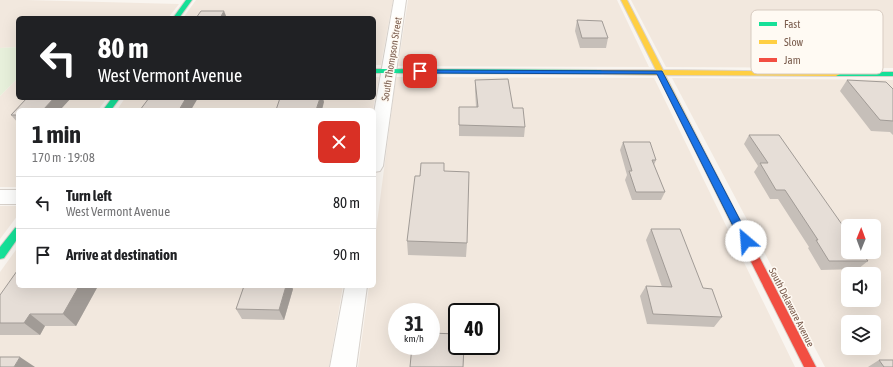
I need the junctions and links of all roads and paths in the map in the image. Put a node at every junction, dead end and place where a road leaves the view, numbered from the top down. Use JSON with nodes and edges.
{"nodes":[{"id":1,"x":189,"y":0,"type":"edge"},
{"id":2,"x":400,"y":0,"type":"edge"},
{"id":3,"x":624,"y":0,"type":"edge"},
{"id":4,"x":177,"y":16,"type":"edge"},
{"id":5,"x":381,"y":71,"type":"edge"},
{"id":6,"x":660,"y":72,"type":"junction"},
{"id":7,"x":751,"y":73,"type":"edge"},
{"id":8,"x":883,"y":74,"type":"edge"},
{"id":9,"x":893,"y":74,"type":"edge"},
{"id":10,"x":376,"y":139,"type":"edge"},
{"id":11,"x":0,"y":197,"type":"edge"},
{"id":12,"x":16,"y":197,"type":"edge"},
{"id":13,"x":16,"y":234,"type":"edge"},
{"id":14,"x":0,"y":255,"type":"edge"},
{"id":15,"x":356,"y":288,"type":"edge"},
{"id":16,"x":343,"y":367,"type":"edge"},
{"id":17,"x":810,"y":367,"type":"edge"}],
"edges":[{"from":1,"to":4,"type":"street"},
{"from":2,"to":5,"type":"street","name":"South Thompson Street"},
{"from":3,"to":6,"type":"street","name":"South Delaware Avenue"},
{"from":5,"to":6,"type":"street"},
{"from":5,"to":10,"type":"street","name":"South Thompson Street"},
{"from":6,"to":7,"type":"street"},
{"from":6,"to":17,"type":"street","name":"South Delaware Avenue"},
{"from":8,"to":9,"type":"street"},
{"from":11,"to":12,"type":"street"},
{"from":13,"to":14,"type":"street"},
{"from":15,"to":16,"type":"street"}]}
